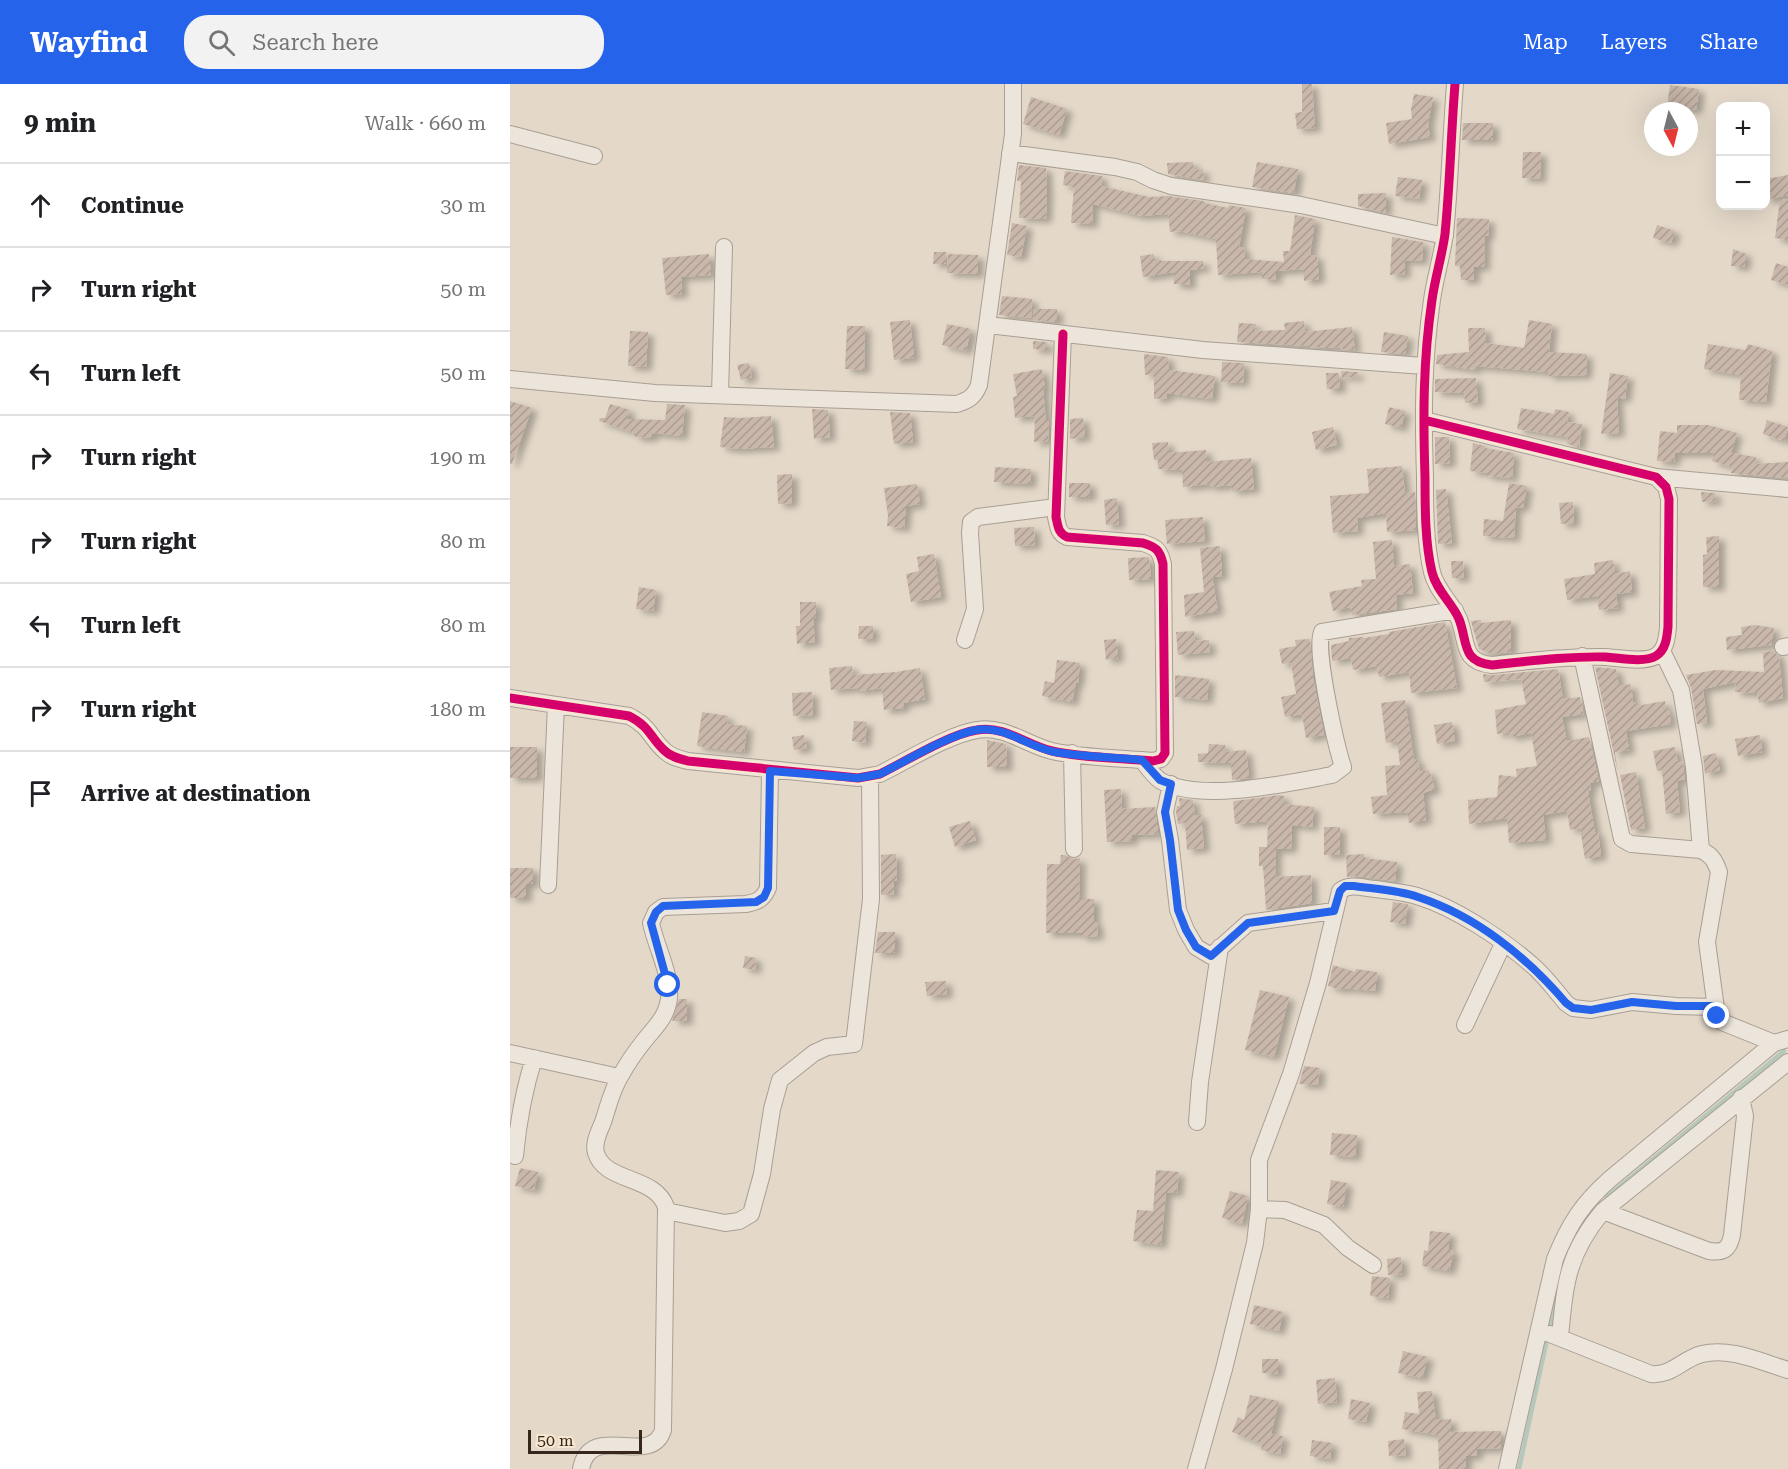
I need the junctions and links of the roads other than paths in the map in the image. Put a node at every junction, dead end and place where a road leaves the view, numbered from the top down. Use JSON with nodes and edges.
{"nodes":[{"id":1,"x":1013,"y":84,"type":"edge"},
{"id":2,"x":1455,"y":84,"type":"edge"},
{"id":3,"x":510,"y":134,"type":"edge"},
{"id":4,"x":1010,"y":153,"type":"junction"},
{"id":5,"x":594,"y":156,"type":"dead end"},
{"id":6,"x":1445,"y":236,"type":"junction"},
{"id":7,"x":724,"y":247,"type":"dead end"},
{"id":8,"x":988,"y":325,"type":"junction"},
{"id":9,"x":1063,"y":334,"type":"junction"},
{"id":10,"x":1424,"y":366,"type":"junction"},
{"id":11,"x":510,"y":379,"type":"edge"},
{"id":12,"x":720,"y":395,"type":"junction"},
{"id":13,"x":1424,"y":420,"type":"junction"},
{"id":14,"x":1656,"y":477,"type":"junction"},
{"id":15,"x":1788,"y":489,"type":"edge"},
{"id":16,"x":1056,"y":507,"type":"junction"},
{"id":17,"x":1455,"y":610,"type":"junction"},
{"id":18,"x":965,"y":640,"type":"dead end"},
{"id":19,"x":1662,"y":651,"type":"junction"},
{"id":20,"x":1582,"y":656,"type":"junction"},
{"id":21,"x":510,"y":698,"type":"edge"},
{"id":22,"x":556,"y":705,"type":"junction"},
{"id":23,"x":1072,"y":753,"type":"junction"},
{"id":24,"x":1142,"y":760,"type":"junction"},
{"id":25,"x":770,"y":771,"type":"junction"},
{"id":26,"x":870,"y":777,"type":"junction"},
{"id":27,"x":1171,"y":784,"type":"junction"},
{"id":28,"x":1074,"y":849,"type":"dead end"},
{"id":29,"x":1701,"y":850,"type":"junction"},
{"id":30,"x":548,"y":885,"type":"dead end"},
{"id":31,"x":1334,"y":911,"type":"junction"},
{"id":32,"x":1503,"y":944,"type":"junction"},
{"id":33,"x":1220,"y":947,"type":"junction"},
{"id":34,"x":1714,"y":1006,"type":"junction"},
{"id":35,"x":1465,"y":1025,"type":"dead end"},
{"id":36,"x":1781,"y":1041,"type":"edge"},
{"id":37,"x":510,"y":1053,"type":"edge"},
{"id":38,"x":534,"y":1058,"type":"junction"},
{"id":39,"x":1788,"y":1062,"type":"edge"},
{"id":40,"x":620,"y":1077,"type":"junction"},
{"id":41,"x":1741,"y":1098,"type":"junction"},
{"id":42,"x":1197,"y":1122,"type":"dead end"},
{"id":43,"x":515,"y":1156,"type":"dead end"},
{"id":44,"x":1259,"y":1209,"type":"junction"},
{"id":45,"x":666,"y":1211,"type":"junction"},
{"id":46,"x":1603,"y":1211,"type":"junction"},
{"id":47,"x":1373,"y":1265,"type":"dead end"},
{"id":48,"x":1550,"y":1334,"type":"junction"},
{"id":49,"x":1788,"y":1370,"type":"edge"},
{"id":50,"x":581,"y":1469,"type":"edge"},
{"id":51,"x":1196,"y":1469,"type":"edge"},
{"id":52,"x":1507,"y":1469,"type":"edge"}],
"edges":[{"from":1,"to":4,"type":"street"},
{"from":2,"to":6,"type":"street"},
{"from":3,"to":5,"type":"street"},
{"from":4,"to":6,"type":"street"},
{"from":4,"to":8,"type":"street"},
{"from":6,"to":10,"type":"street"},
{"from":7,"to":12,"type":"street"},
{"from":8,"to":9,"type":"street"},
{"from":8,"to":12,"type":"street"},
{"from":9,"to":10,"type":"street"},
{"from":9,"to":16,"type":"street"},
{"from":10,"to":13,"type":"street"},
{"from":11,"to":12,"type":"street"},
{"from":13,"to":14,"type":"street"},
{"from":13,"to":17,"type":"street"},
{"from":14,"to":15,"type":"street"},
{"from":14,"to":19,"type":"street"},
{"from":16,"to":18,"type":"street"},
{"from":16,"to":24,"type":"street"},
{"from":17,"to":20,"type":"street"},
{"from":17,"to":27,"type":"street"},
{"from":19,"to":20,"type":"street"},
{"from":19,"to":29,"type":"street"},
{"from":20,"to":29,"type":"street"},
{"from":21,"to":22,"type":"street"},
{"from":22,"to":25,"type":"street"},
{"from":22,"to":30,"type":"street"},
{"from":23,"to":24,"type":"street"},
{"from":23,"to":26,"type":"street"},
{"from":23,"to":28,"type":"street"},
{"from":24,"to":27,"type":"street"},
{"from":25,"to":26,"type":"street"},
{"from":25,"to":40,"type":"street"},
{"from":26,"to":45,"type":"street"},
{"from":27,"to":33,"type":"street"},
{"from":29,"to":34,"type":"street"},
{"from":31,"to":32,"type":"street"},
{"from":31,"to":33,"type":"street"},
{"from":31,"to":44,"type":"street"},
{"from":32,"to":34,"type":"street"},
{"from":32,"to":35,"type":"street"},
{"from":33,"to":42,"type":"street"},
{"from":34,"to":36,"type":"street"},
{"from":36,"to":48,"type":"street"},
{"from":37,"to":38,"type":"street"},
{"from":38,"to":40,"type":"street"},
{"from":38,"to":43,"type":"street"},
{"from":39,"to":41,"type":"street"},
{"from":40,"to":45,"type":"street"},
{"from":41,"to":46,"type":"street"},
{"from":41,"to":46,"type":"street"},
{"from":44,"to":47,"type":"street"},
{"from":44,"to":51,"type":"street"},
{"from":45,"to":50,"type":"street"},
{"from":46,"to":48,"type":"street"},
{"from":48,"to":49,"type":"street"},
{"from":48,"to":52,"type":"street"}]}
